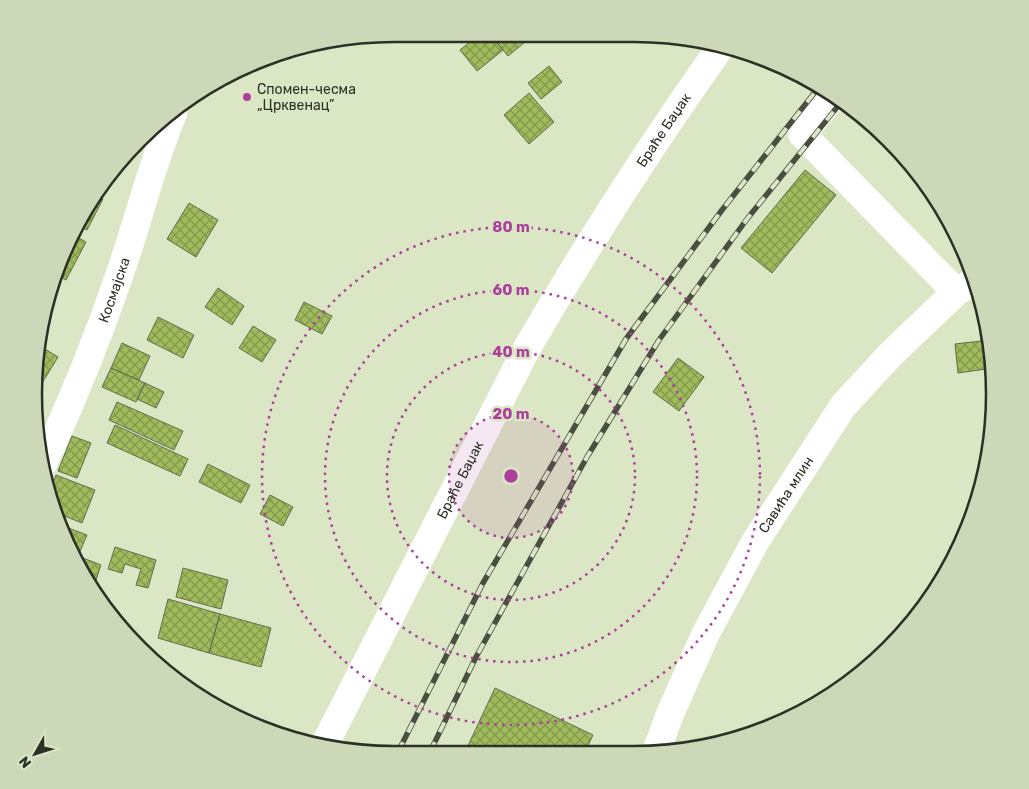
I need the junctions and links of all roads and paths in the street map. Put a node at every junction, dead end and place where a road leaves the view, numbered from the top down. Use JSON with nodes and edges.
{"nodes":[{"id":1,"x":717,"y":52,"type":"edge"},
{"id":2,"x":829,"y":102,"type":"edge"},
{"id":3,"x":169,"y":124,"type":"edge"},
{"id":4,"x":966,"y":286,"type":"edge"},
{"id":5,"x":48,"y":453,"type":"edge"},
{"id":6,"x":327,"y":740,"type":"edge"},
{"id":7,"x":658,"y":746,"type":"edge"}],
"edges":[{"from":1,"to":6,"type":"street","name":"Браће Баџак"},
{"from":2,"to":4,"type":"street"},
{"from":3,"to":5,"type":"street","name":"Космајска"},
{"from":4,"to":7,"type":"street","name":"Савића млин"}]}
